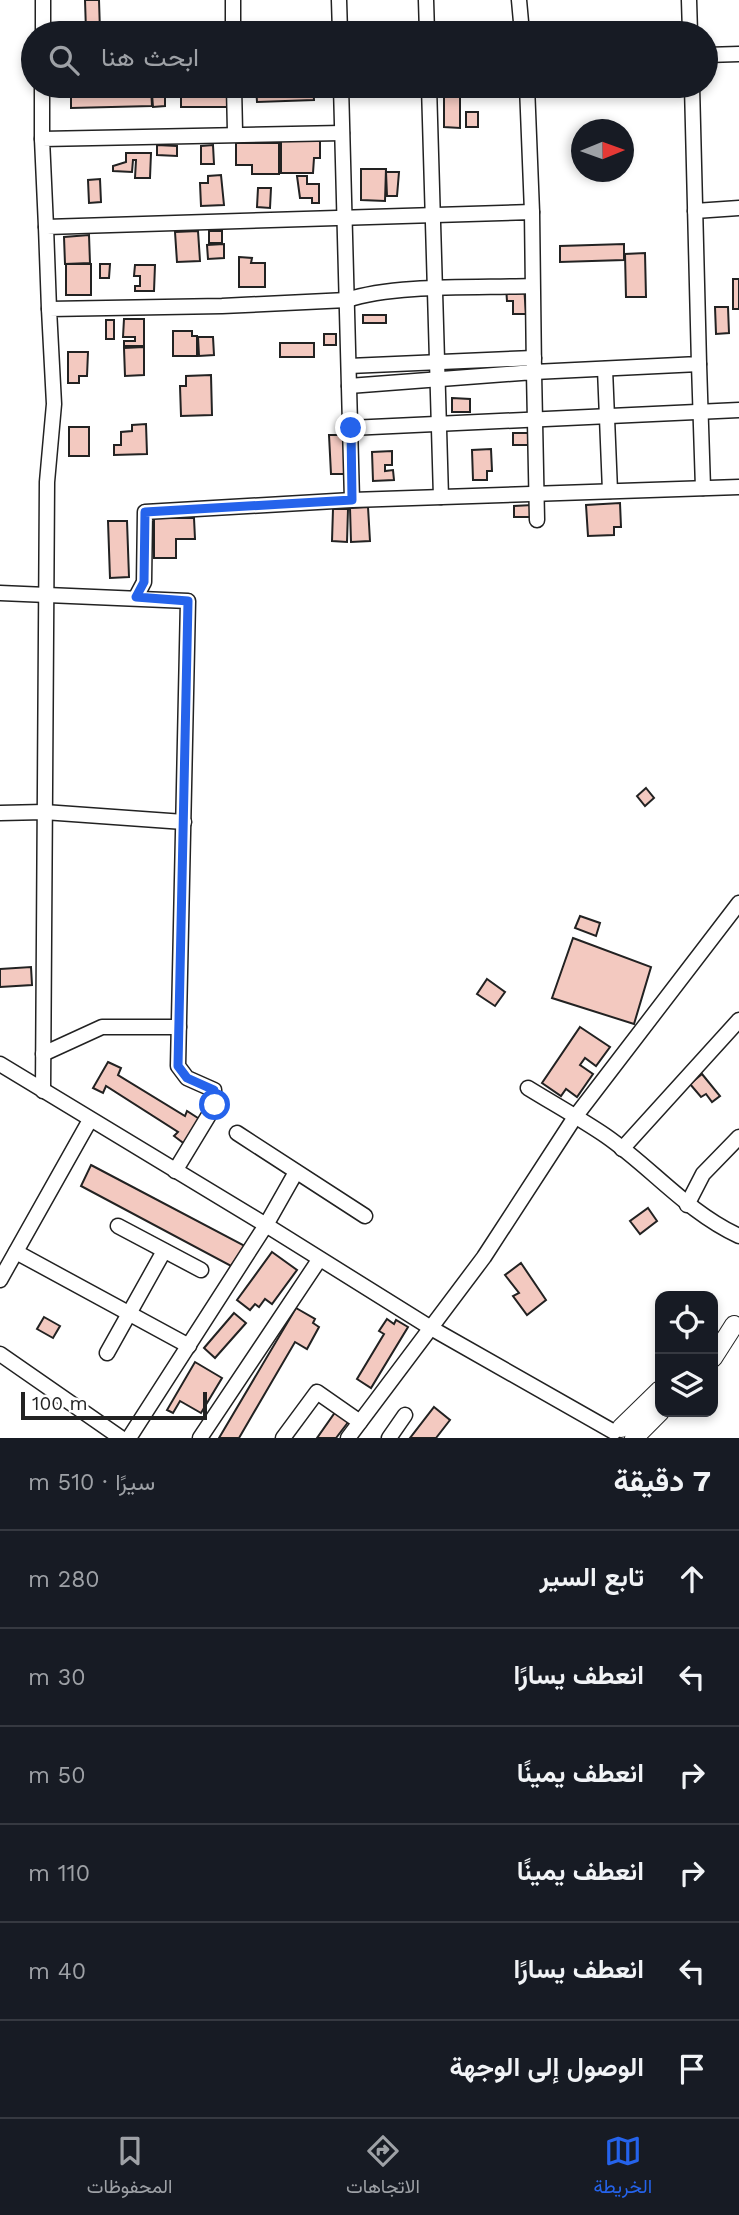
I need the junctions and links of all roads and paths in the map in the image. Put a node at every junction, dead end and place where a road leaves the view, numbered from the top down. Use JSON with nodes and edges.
{"nodes":[{"id":1,"x":43,"y":0,"type":"edge"},
{"id":2,"x":233,"y":0,"type":"edge"},
{"id":3,"x":339,"y":0,"type":"edge"},
{"id":4,"x":426,"y":0,"type":"edge"},
{"id":5,"x":519,"y":0,"type":"edge"},
{"id":6,"x":690,"y":0,"type":"edge"},
{"id":7,"x":43,"y":21,"type":"edge"},
{"id":8,"x":233,"y":21,"type":"edge"},
{"id":9,"x":340,"y":21,"type":"edge"},
{"id":10,"x":427,"y":21,"type":"edge"},
{"id":11,"x":521,"y":21,"type":"edge"},
{"id":12,"x":690,"y":21,"type":"edge"},
{"id":13,"x":739,"y":54,"type":"edge"},
{"id":14,"x":718,"y":55,"type":"edge"},
{"id":15,"x":43,"y":98,"type":"edge"},
{"id":16,"x":234,"y":98,"type":"edge"},
{"id":17,"x":341,"y":98,"type":"edge"},
{"id":18,"x":429,"y":98,"type":"edge"},
{"id":19,"x":527,"y":98,"type":"edge"},
{"id":20,"x":692,"y":98,"type":"edge"},
{"id":21,"x":235,"y":132,"type":"junction"},
{"id":22,"x":342,"y":133,"type":"junction"},
{"id":23,"x":42,"y":139,"type":"junction"},
{"id":24,"x":739,"y":208,"type":"edge"},
{"id":25,"x":695,"y":211,"type":"junction"},
{"id":26,"x":532,"y":212,"type":"junction"},
{"id":27,"x":433,"y":216,"type":"junction"},
{"id":28,"x":345,"y":217,"type":"junction"},
{"id":29,"x":46,"y":227,"type":"junction"},
{"id":30,"x":532,"y":286,"type":"junction"},
{"id":31,"x":435,"y":289,"type":"junction"},
{"id":32,"x":347,"y":300,"type":"junction"},
{"id":33,"x":49,"y":309,"type":"junction"},
{"id":34,"x":437,"y":362,"type":"junction"},
{"id":35,"x":699,"y":364,"type":"junction"},
{"id":36,"x":534,"y":365,"type":"junction"},
{"id":37,"x":349,"y":366,"type":"junction"},
{"id":38,"x":605,"y":369,"type":"junction"},
{"id":39,"x":438,"y":380,"type":"junction"},
{"id":40,"x":349,"y":386,"type":"junction"},
{"id":41,"x":739,"y":410,"type":"edge"},
{"id":42,"x":700,"y":412,"type":"junction"},
{"id":43,"x":607,"y":416,"type":"junction"},
{"id":44,"x":535,"y":420,"type":"junction"},
{"id":45,"x":439,"y":424,"type":"junction"},
{"id":46,"x":351,"y":428,"type":"junction"},
{"id":47,"x":739,"y":487,"type":"edge"},
{"id":48,"x":703,"y":488,"type":"junction"},
{"id":49,"x":610,"y":491,"type":"junction"},
{"id":50,"x":536,"y":494,"type":"junction"},
{"id":51,"x":441,"y":497,"type":"junction"},
{"id":52,"x":352,"y":500,"type":"junction"},
{"id":53,"x":537,"y":520,"type":"dead end"},
{"id":54,"x":0,"y":593,"type":"edge"},
{"id":55,"x":45,"y":596,"type":"junction"},
{"id":56,"x":136,"y":597,"type":"junction"},
{"id":57,"x":44,"y":812,"type":"junction"},
{"id":58,"x":0,"y":813,"type":"edge"},
{"id":59,"x":184,"y":822,"type":"junction"},
{"id":60,"x":739,"y":903,"type":"edge"},
{"id":61,"x":739,"y":1020,"type":"edge"},
{"id":62,"x":179,"y":1027,"type":"junction"},
{"id":63,"x":43,"y":1054,"type":"junction"},
{"id":64,"x":0,"y":1064,"type":"edge"},
{"id":65,"x":528,"y":1088,"type":"dead end"},
{"id":66,"x":43,"y":1091,"type":"junction"},
{"id":67,"x":575,"y":1117,"type":"junction"},
{"id":68,"x":90,"y":1120,"type":"junction"},
{"id":69,"x":237,"y":1133,"type":"dead end"},
{"id":70,"x":739,"y":1137,"type":"edge"},
{"id":71,"x":622,"y":1149,"type":"junction"},
{"id":72,"x":175,"y":1171,"type":"junction"},
{"id":73,"x":296,"y":1172,"type":"junction"},
{"id":74,"x":687,"y":1205,"type":"junction"},
{"id":75,"x":365,"y":1216,"type":"dead end"},
{"id":76,"x":266,"y":1225,"type":"junction"},
{"id":77,"x":118,"y":1226,"type":"dead end"},
{"id":78,"x":739,"y":1236,"type":"edge"},
{"id":79,"x":164,"y":1251,"type":"junction"},
{"id":80,"x":16,"y":1252,"type":"junction"},
{"id":81,"x":319,"y":1260,"type":"junction"},
{"id":82,"x":201,"y":1270,"type":"dead end"},
{"id":83,"x":0,"y":1280,"type":"edge"},
{"id":84,"x":130,"y":1312,"type":"junction"},
{"id":85,"x":737,"y":1323,"type":"edge"},
{"id":86,"x":431,"y":1328,"type":"junction"},
{"id":87,"x":718,"y":1337,"type":"edge"},
{"id":88,"x":188,"y":1346,"type":"junction"},
{"id":89,"x":107,"y":1353,"type":"dead end"},
{"id":90,"x":0,"y":1354,"type":"edge"},
{"id":91,"x":716,"y":1354,"type":"edge"},
{"id":92,"x":655,"y":1396,"type":"edge"},
{"id":93,"x":405,"y":1415,"type":"dead end"},
{"id":94,"x":655,"y":1415,"type":"edge"},
{"id":95,"x":360,"y":1422,"type":"junction"},
{"id":96,"x":623,"y":1435,"type":"edge"},
{"id":97,"x":121,"y":1438,"type":"edge"},
{"id":98,"x":129,"y":1438,"type":"edge"},
{"id":99,"x":200,"y":1438,"type":"edge"},
{"id":100,"x":283,"y":1438,"type":"edge"},
{"id":101,"x":348,"y":1438,"type":"edge"},
{"id":102,"x":389,"y":1438,"type":"edge"}],
"edges":[{"from":1,"to":7,"type":"street"},
{"from":2,"to":8,"type":"street"},
{"from":3,"to":9,"type":"street"},
{"from":4,"to":10,"type":"street"},
{"from":5,"to":11,"type":"street"},
{"from":6,"to":12,"type":"street"},
{"from":13,"to":14,"type":"street"},
{"from":15,"to":23,"type":"street"},
{"from":16,"to":21,"type":"street"},
{"from":17,"to":22,"type":"street"},
{"from":18,"to":27,"type":"street"},
{"from":19,"to":26,"type":"street"},
{"from":20,"to":25,"type":"street"},
{"from":21,"to":22,"type":"street"},
{"from":21,"to":23,"type":"street"},
{"from":22,"to":28,"type":"street"},
{"from":23,"to":29,"type":"street"},
{"from":24,"to":25,"type":"street"},
{"from":25,"to":35,"type":"street"},
{"from":26,"to":27,"type":"street"},
{"from":26,"to":30,"type":"street"},
{"from":27,"to":28,"type":"street"},
{"from":27,"to":31,"type":"street"},
{"from":28,"to":29,"type":"street"},
{"from":28,"to":32,"type":"street"},
{"from":29,"to":33,"type":"street"},
{"from":30,"to":31,"type":"street"},
{"from":30,"to":36,"type":"street"},
{"from":31,"to":32,"type":"street"},
{"from":31,"to":34,"type":"street"},
{"from":32,"to":33,"type":"street"},
{"from":32,"to":37,"type":"street"},
{"from":33,"to":55,"type":"street"},
{"from":34,"to":36,"type":"street"},
{"from":34,"to":37,"type":"street"},
{"from":34,"to":39,"type":"street"},
{"from":35,"to":38,"type":"street"},
{"from":35,"to":42,"type":"street"},
{"from":36,"to":38,"type":"street"},
{"from":36,"to":39,"type":"street"},
{"from":36,"to":44,"type":"street"},
{"from":37,"to":40,"type":"street"},
{"from":38,"to":43,"type":"street"},
{"from":39,"to":40,"type":"street"},
{"from":39,"to":45,"type":"street"},
{"from":40,"to":46,"type":"street"},
{"from":41,"to":42,"type":"street"},
{"from":42,"to":43,"type":"street"},
{"from":42,"to":48,"type":"street"},
{"from":43,"to":44,"type":"street"},
{"from":43,"to":49,"type":"street"},
{"from":44,"to":45,"type":"street"},
{"from":44,"to":50,"type":"street"},
{"from":45,"to":46,"type":"street"},
{"from":45,"to":51,"type":"street"},
{"from":46,"to":52,"type":"street"},
{"from":47,"to":48,"type":"street"},
{"from":48,"to":49,"type":"street"},
{"from":49,"to":50,"type":"street"},
{"from":50,"to":51,"type":"street"},
{"from":50,"to":53,"type":"street"},
{"from":51,"to":52,"type":"street"},
{"from":52,"to":56,"type":"street"},
{"from":54,"to":55,"type":"street"},
{"from":55,"to":56,"type":"street"},
{"from":55,"to":57,"type":"street"},
{"from":56,"to":59,"type":"street"},
{"from":57,"to":58,"type":"street"},
{"from":57,"to":59,"type":"street"},
{"from":57,"to":63,"type":"street"},
{"from":59,"to":62,"type":"street"},
{"from":60,"to":67,"type":"street"},
{"from":61,"to":71,"type":"street"},
{"from":62,"to":63,"type":"street"},
{"from":62,"to":72,"type":"street"},
{"from":63,"to":66,"type":"street"},
{"from":64,"to":66,"type":"street"},
{"from":65,"to":67,"type":"street"},
{"from":66,"to":68,"type":"street"},
{"from":67,"to":71,"type":"street"},
{"from":67,"to":86,"type":"street"},
{"from":68,"to":72,"type":"street"},
{"from":68,"to":80,"type":"street"},
{"from":69,"to":73,"type":"street"},
{"from":70,"to":74,"type":"street"},
{"from":71,"to":74,"type":"street"},
{"from":72,"to":76,"type":"street"},
{"from":73,"to":75,"type":"street"},
{"from":73,"to":76,"type":"street"},
{"from":74,"to":78,"type":"street"},
{"from":76,"to":81,"type":"street"},
{"from":76,"to":88,"type":"street"},
{"from":77,"to":79,"type":"street"},
{"from":79,"to":82,"type":"street"},
{"from":79,"to":84,"type":"street"},
{"from":80,"to":83,"type":"street"},
{"from":80,"to":84,"type":"street"},
{"from":81,"to":86,"type":"street"},
{"from":81,"to":99,"type":"street"},
{"from":84,"to":88,"type":"street"},
{"from":84,"to":89,"type":"street"},
{"from":85,"to":87,"type":"main road"},
{"from":85,"to":91,"type":"main road"},
{"from":86,"to":95,"type":"street"},
{"from":86,"to":96,"type":"street"},
{"from":88,"to":98,"type":"street"},
{"from":90,"to":97,"type":"street"},
{"from":92,"to":96,"type":"main road"},
{"from":93,"to":102,"type":"street"},
{"from":94,"to":96,"type":"main road"},
{"from":95,"to":100,"type":"street"},
{"from":95,"to":101,"type":"street"}]}
